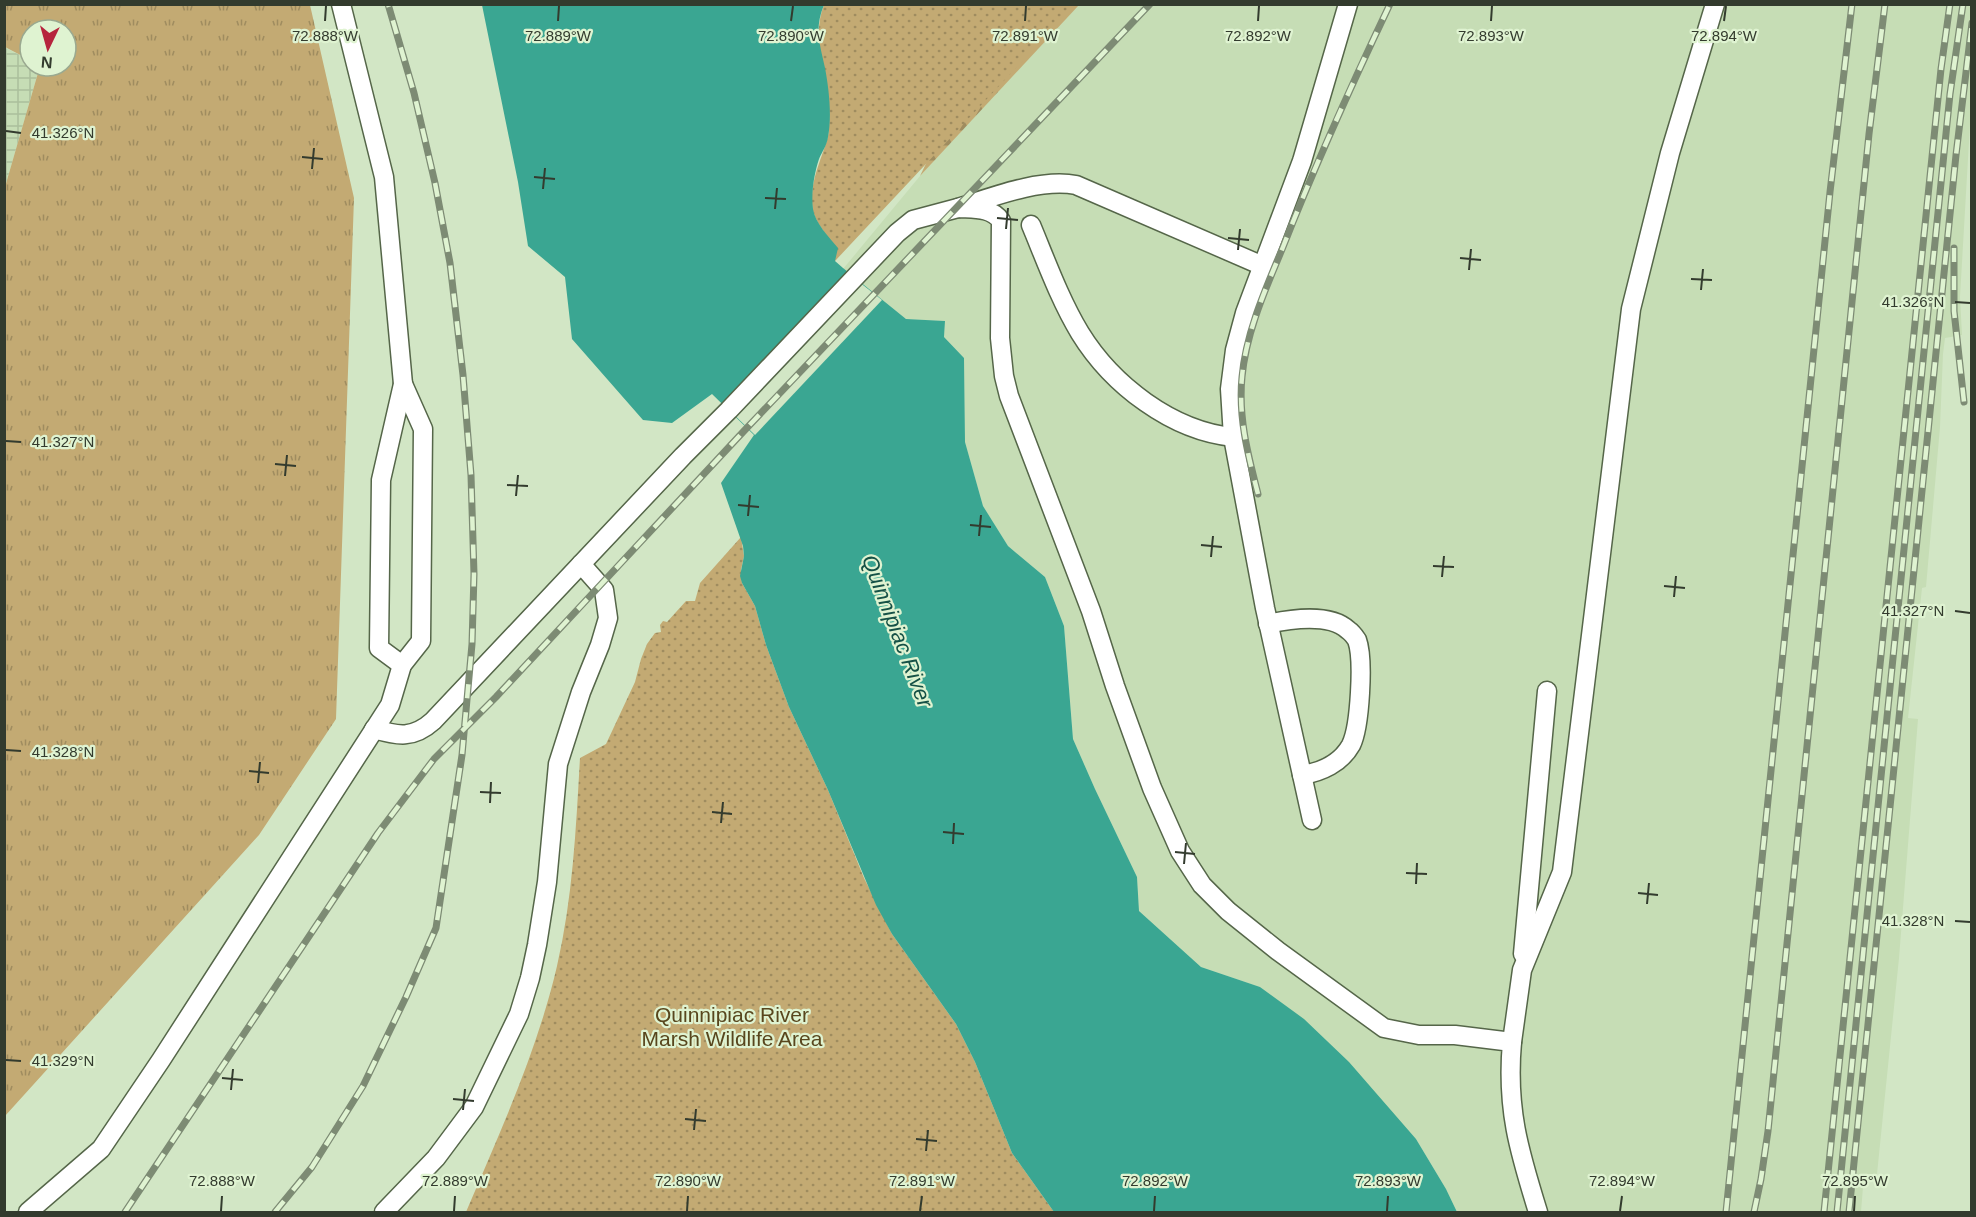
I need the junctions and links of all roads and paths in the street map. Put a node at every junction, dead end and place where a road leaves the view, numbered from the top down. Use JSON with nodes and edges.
{"nodes":[{"id":1,"x":341,"y":4,"type":"edge"},
{"id":2,"x":1348,"y":4,"type":"edge"},
{"id":3,"x":1715,"y":4,"type":"edge"},
{"id":4,"x":958,"y":208,"type":"junction"},
{"id":5,"x":1031,"y":225,"type":"dead end"},
{"id":6,"x":1263,"y":266,"type":"junction"},
{"id":7,"x":403,"y":384,"type":"junction"},
{"id":8,"x":1233,"y":437,"type":"junction"},
{"id":9,"x":581,"y":564,"type":"junction"},
{"id":10,"x":1268,"y":624,"type":"junction"},
{"id":11,"x":402,"y":665,"type":"junction"},
{"id":12,"x":1546,"y":691,"type":"dead end"},
{"id":13,"x":374,"y":729,"type":"junction"},
{"id":14,"x":1302,"y":775,"type":"junction"},
{"id":15,"x":1312,"y":820,"type":"dead end"},
{"id":16,"x":1522,"y":970,"type":"junction"},
{"id":17,"x":1512,"y":1042,"type":"junction"},
{"id":18,"x":28,"y":1212,"type":"edge"},
{"id":19,"x":384,"y":1212,"type":"edge"},
{"id":20,"x":1538,"y":1212,"type":"edge"}],
"edges":[{"from":1,"to":7,"type":"lane"},
{"from":2,"to":6,"type":"lane"},
{"from":3,"to":16,"type":"lane"},
{"from":4,"to":6,"type":"lane"},
{"from":4,"to":9,"type":"lane"},
{"from":4,"to":17,"type":"lane"},
{"from":5,"to":8,"type":"lane"},
{"from":6,"to":8,"type":"lane"},
{"from":7,"to":11,"type":"lane"},
{"from":7,"to":11,"type":"lane"},
{"from":8,"to":10,"type":"lane"},
{"from":9,"to":13,"type":"lane"},
{"from":9,"to":19,"type":"lane"},
{"from":10,"to":14,"type":"lane"},
{"from":10,"to":14,"type":"lane"},
{"from":11,"to":13,"type":"lane"},
{"from":12,"to":16,"type":"lane"},
{"from":13,"to":18,"type":"lane"},
{"from":14,"to":15,"type":"lane"},
{"from":16,"to":17,"type":"lane"},
{"from":17,"to":20,"type":"lane"}]}
